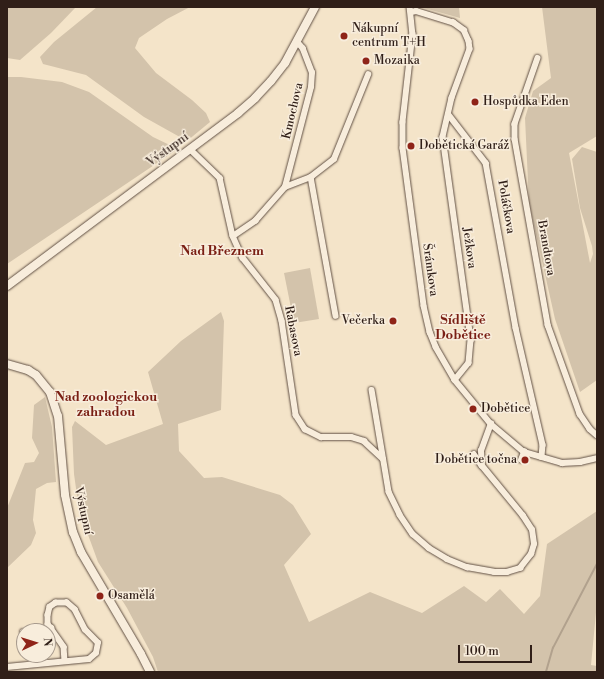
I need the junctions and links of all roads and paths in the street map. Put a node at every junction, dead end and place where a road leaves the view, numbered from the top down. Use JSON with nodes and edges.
{"nodes":[{"id":1,"x":315,"y":7,"type":"edge"},
{"id":2,"x":410,"y":9,"type":"edge"},
{"id":3,"x":297,"y":42,"type":"junction"},
{"id":4,"x":538,"y":58,"type":"dead end"},
{"id":5,"x":368,"y":75,"type":"dead end"},
{"id":6,"x":449,"y":115,"type":"junction"},
{"id":7,"x":190,"y":149,"type":"junction"},
{"id":8,"x":311,"y":177,"type":"junction"},
{"id":9,"x":285,"y":187,"type":"junction"},
{"id":10,"x":233,"y":236,"type":"junction"},
{"id":11,"x":7,"y":286,"type":"edge"},
{"id":12,"x":336,"y":316,"type":"dead end"},
{"id":13,"x":7,"y":364,"type":"edge"},
{"id":14,"x":455,"y":380,"type":"junction"},
{"id":15,"x":372,"y":390,"type":"dead end"},
{"id":16,"x":491,"y":424,"type":"junction"},
{"id":17,"x":597,"y":435,"type":"edge"},
{"id":18,"x":524,"y":452,"type":"junction"},
{"id":19,"x":474,"y":454,"type":"dead end"},
{"id":20,"x":542,"y":458,"type":"junction"},
{"id":21,"x":597,"y":458,"type":"edge"},
{"id":22,"x":383,"y":459,"type":"junction"},
{"id":23,"x":521,"y":460,"type":"dead end"},
{"id":24,"x":482,"y":466,"type":"junction"},
{"id":25,"x":48,"y":623,"type":"edge"},
{"id":26,"x":56,"y":635,"type":"edge"},
{"id":27,"x":65,"y":661,"type":"junction"},
{"id":28,"x":7,"y":666,"type":"edge"},
{"id":29,"x":150,"y":672,"type":"edge"}],
"edges":[{"from":1,"to":3,"type":"street","name":"Výstupní"},
{"from":2,"to":6,"type":"street"},
{"from":2,"to":14,"type":"street","name":"Šrámkova"},
{"from":3,"to":7,"type":"street","name":"Výstupní"},
{"from":3,"to":9,"type":"street","name":"Kmochova"},
{"from":4,"to":17,"type":"street","name":"Brandtova"},
{"from":5,"to":8,"type":"street","name":"Kmochova"},
{"from":6,"to":14,"type":"street","name":"Ježkova"},
{"from":6,"to":20,"type":"street","name":"Poláčkova"},
{"from":7,"to":10,"type":"street","name":"Rabasova"},
{"from":7,"to":11,"type":"street","name":"Výstupní"},
{"from":8,"to":9,"type":"street","name":"Kmochova"},
{"from":8,"to":12,"type":"street"},
{"from":9,"to":10,"type":"street","name":"Kmochova"},
{"from":10,"to":22,"type":"street","name":"Rabasova"},
{"from":13,"to":29,"type":"street","name":"Výstupní"},
{"from":14,"to":16,"type":"street","name":"Šrámkova"},
{"from":15,"to":22,"type":"street"},
{"from":16,"to":18,"type":"street","name":"Šrámkova"},
{"from":16,"to":24,"type":"street"},
{"from":18,"to":20,"type":"street","name":"Šrámkova"},
{"from":18,"to":23,"type":"street"},
{"from":19,"to":24,"type":"street"},
{"from":20,"to":21,"type":"street","name":"Šrámkova"},
{"from":22,"to":24,"type":"street"},
{"from":25,"to":27,"type":"street"},
{"from":26,"to":27,"type":"street"},
{"from":27,"to":28,"type":"street"}]}
